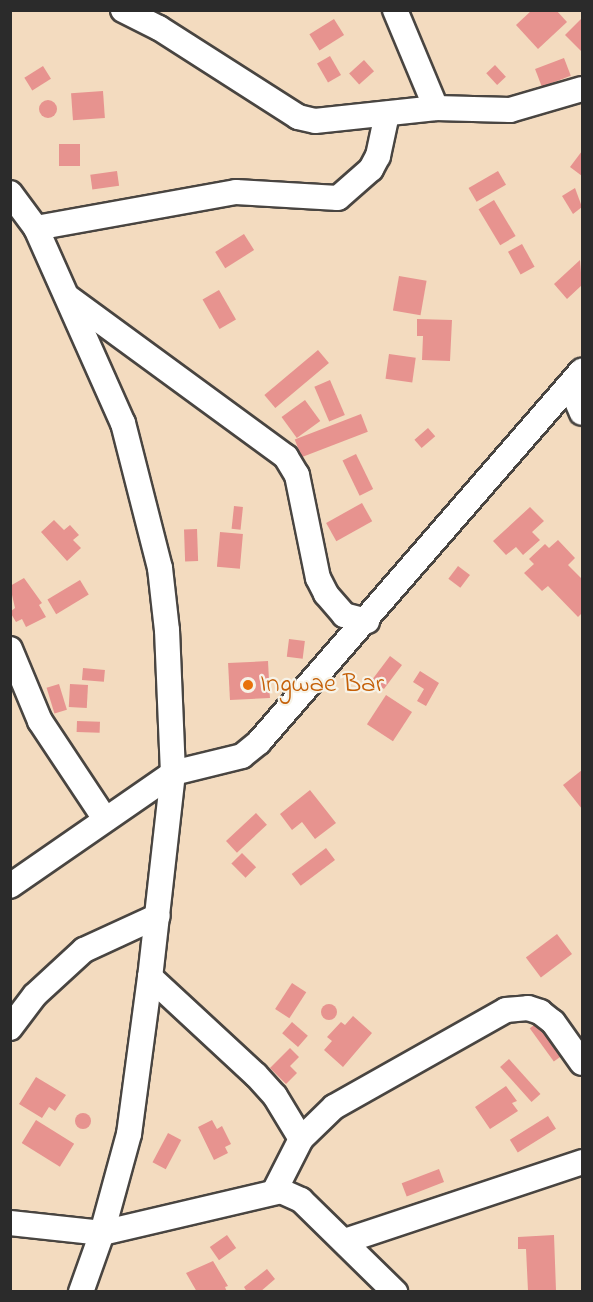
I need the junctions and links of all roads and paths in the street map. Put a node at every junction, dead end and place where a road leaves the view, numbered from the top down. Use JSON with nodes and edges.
{"nodes":[{"id":1,"x":123,"y":10,"type":"edge"},
{"id":2,"x":395,"y":10,"type":"edge"},
{"id":3,"x":158,"y":19,"type":"edge"},
{"id":4,"x":582,"y":88,"type":"edge"},
{"id":5,"x":436,"y":108,"type":"junction"},
{"id":6,"x":387,"y":114,"type":"junction"},
{"id":7,"x":10,"y":193,"type":"edge"},
{"id":8,"x":36,"y":228,"type":"junction"},
{"id":9,"x":68,"y":296,"type":"junction"},
{"id":10,"x":576,"y":378,"type":"edge"},
{"id":11,"x":582,"y":413,"type":"edge"},
{"id":12,"x":349,"y":615,"type":"junction"},
{"id":13,"x":10,"y":649,"type":"edge"},
{"id":14,"x":173,"y":773,"type":"junction"},
{"id":15,"x":105,"y":819,"type":"junction"},
{"id":16,"x":10,"y":886,"type":"edge"},
{"id":17,"x":158,"y":916,"type":"junction"},
{"id":18,"x":150,"y":977,"type":"junction"},
{"id":19,"x":10,"y":1028,"type":"edge"},
{"id":20,"x":582,"y":1063,"type":"edge"},
{"id":21,"x":301,"y":1138,"type":"junction"},
{"id":22,"x":582,"y":1162,"type":"edge"},
{"id":23,"x":275,"y":1190,"type":"junction"},
{"id":24,"x":10,"y":1223,"type":"edge"},
{"id":25,"x":102,"y":1233,"type":"junction"},
{"id":26,"x":345,"y":1241,"type":"junction"},
{"id":27,"x":81,"y":1292,"type":"edge"},
{"id":28,"x":394,"y":1292,"type":"edge"}],
"edges":[{"from":1,"to":3,"type":"street"},
{"from":2,"to":5,"type":"street"},
{"from":3,"to":6,"type":"street"},
{"from":4,"to":5,"type":"street"},
{"from":5,"to":6,"type":"street"},
{"from":6,"to":8,"type":"street"},
{"from":7,"to":8,"type":"street"},
{"from":8,"to":9,"type":"street"},
{"from":9,"to":12,"type":"street"},
{"from":9,"to":14,"type":"street"},
{"from":10,"to":11,"type":"street"},
{"from":10,"to":12,"type":"street"},
{"from":12,"to":14,"type":"street"},
{"from":13,"to":15,"type":"street"},
{"from":14,"to":15,"type":"street"},
{"from":14,"to":17,"type":"street"},
{"from":15,"to":16,"type":"street"},
{"from":17,"to":18,"type":"street"},
{"from":17,"to":19,"type":"street"},
{"from":18,"to":21,"type":"street"},
{"from":18,"to":25,"type":"street"},
{"from":20,"to":21,"type":"street"},
{"from":21,"to":23,"type":"street"},
{"from":22,"to":26,"type":"street"},
{"from":23,"to":25,"type":"street"},
{"from":23,"to":26,"type":"street"},
{"from":24,"to":25,"type":"street"},
{"from":25,"to":27,"type":"street"},
{"from":26,"to":28,"type":"street"}]}
